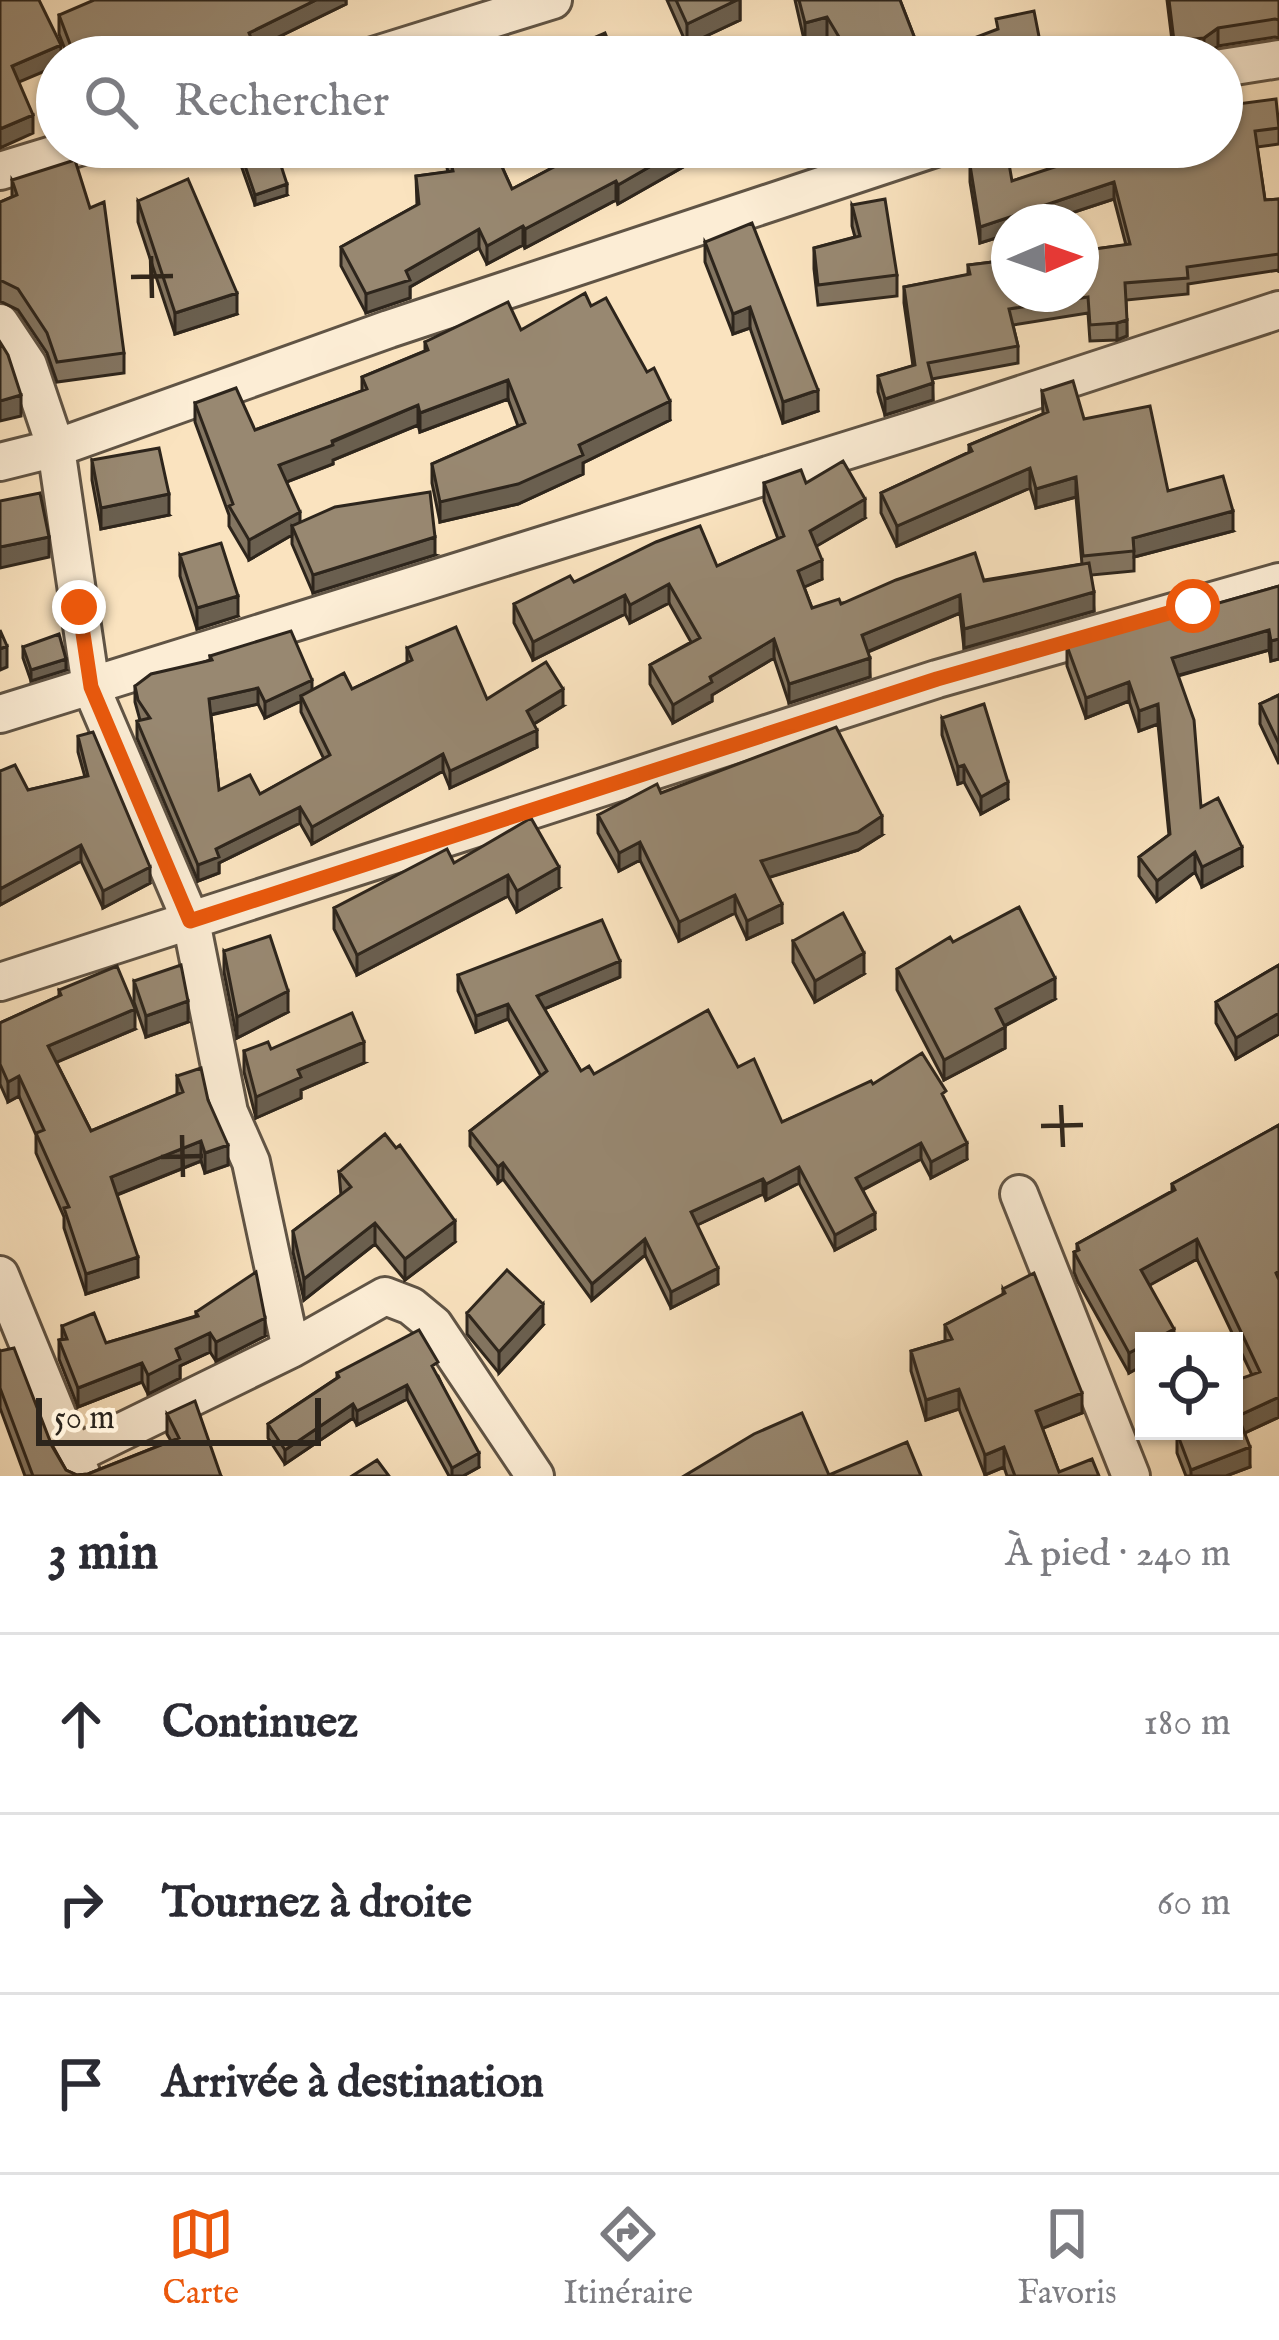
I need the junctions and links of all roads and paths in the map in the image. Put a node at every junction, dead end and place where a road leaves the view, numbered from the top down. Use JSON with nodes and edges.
{"nodes":[{"id":1,"x":554,"y":0,"type":"edge"},
{"id":2,"x":438,"y":36,"type":"edge"},
{"id":3,"x":1279,"y":59,"type":"edge"},
{"id":4,"x":1243,"y":65,"type":"edge"},
{"id":5,"x":36,"y":160,"type":"edge"},
{"id":6,"x":875,"y":168,"type":"edge"},
{"id":7,"x":0,"y":171,"type":"edge"},
{"id":8,"x":1279,"y":310,"type":"edge"},
{"id":9,"x":0,"y":323,"type":"edge"},
{"id":10,"x":56,"y":448,"type":"junction"},
{"id":11,"x":0,"y":462,"type":"edge"},
{"id":12,"x":1279,"y":582,"type":"edge"},
{"id":13,"x":91,"y":687,"type":"junction"},
{"id":14,"x":0,"y":714,"type":"edge"},
{"id":15,"x":190,"y":921,"type":"junction"},
{"id":16,"x":0,"y":982,"type":"edge"},
{"id":17,"x":1018,"y":1194,"type":"dead end"},
{"id":18,"x":0,"y":1275,"type":"edge"},
{"id":19,"x":290,"y":1349,"type":"junction"},
{"id":20,"x":77,"y":1466,"type":"edge"},
{"id":21,"x":535,"y":1476,"type":"edge"},
{"id":22,"x":1131,"y":1476,"type":"edge"}],
"edges":[{"from":1,"to":2,"type":"street"},
{"from":3,"to":4,"type":"street"},
{"from":5,"to":7,"type":"street"},
{"from":6,"to":10,"type":"street"},
{"from":8,"to":13,"type":"street"},
{"from":9,"to":10,"type":"street"},
{"from":10,"to":11,"type":"street"},
{"from":10,"to":13,"type":"street"},
{"from":12,"to":15,"type":"street"},
{"from":13,"to":14,"type":"street"},
{"from":13,"to":15,"type":"street"},
{"from":15,"to":16,"type":"street"},
{"from":15,"to":19,"type":"street"},
{"from":17,"to":22,"type":"street"},
{"from":18,"to":20,"type":"street"},
{"from":19,"to":20,"type":"street"},
{"from":19,"to":21,"type":"street"}]}
